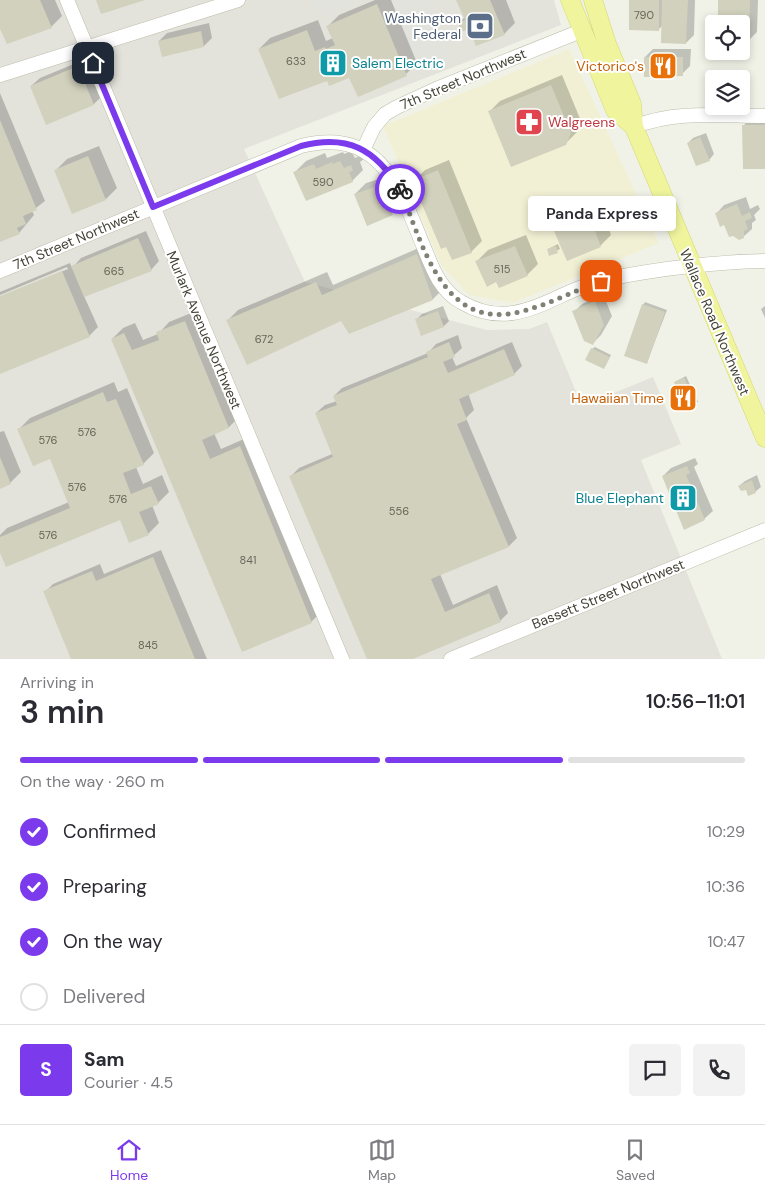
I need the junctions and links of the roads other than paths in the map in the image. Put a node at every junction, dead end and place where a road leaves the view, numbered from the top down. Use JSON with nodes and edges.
{"nodes":[{"id":1,"x":67,"y":0,"type":"edge"},
{"id":2,"x":238,"y":0,"type":"edge"},
{"id":3,"x":570,"y":0,"type":"edge"},
{"id":4,"x":593,"y":0,"type":"edge"},
{"id":5,"x":582,"y":31,"type":"junction"},
{"id":6,"x":87,"y":47,"type":"junction"},
{"id":7,"x":0,"y":75,"type":"edge"},
{"id":8,"x":765,"y":116,"type":"edge"},
{"id":9,"x":634,"y":127,"type":"junction"},
{"id":10,"x":362,"y":150,"type":"junction"},
{"id":11,"x":153,"y":207,"type":"junction"},
{"id":12,"x":765,"y":261,"type":"edge"},
{"id":13,"x":692,"y":268,"type":"junction"},
{"id":14,"x":0,"y":271,"type":"edge"},
{"id":15,"x":764,"y":435,"type":"edge"},
{"id":16,"x":765,"y":530,"type":"edge"},
{"id":17,"x":342,"y":659,"type":"edge"},
{"id":18,"x":451,"y":659,"type":"edge"}],
"edges":[{"from":1,"to":6,"type":"street","name":"Murlark Avenue Northwest"},
{"from":2,"to":6,"type":"street"},
{"from":3,"to":5,"type":"main road","name":"Wallace Road Northwest"},
{"from":4,"to":9,"type":"main road","name":"Wallace Road Northwest"},
{"from":5,"to":9,"type":"main road","name":"Wallace Road Northwest"},
{"from":5,"to":10,"type":"street","name":"7th Street Northwest"},
{"from":6,"to":7,"type":"street"},
{"from":6,"to":11,"type":"street","name":"Murlark Avenue Northwest"},
{"from":8,"to":9,"type":"street"},
{"from":9,"to":13,"type":"main road","name":"Wallace Road Northwest"},
{"from":10,"to":11,"type":"street","name":"7th Street Northwest"},
{"from":10,"to":13,"type":"street"},
{"from":11,"to":14,"type":"street","name":"7th Street Northwest"},
{"from":11,"to":17,"type":"street","name":"Murlark Avenue Northwest"},
{"from":12,"to":13,"type":"street"},
{"from":13,"to":15,"type":"main road","name":"Wallace Road Northwest"},
{"from":16,"to":18,"type":"street","name":"Bassett Street Northwest"}]}
